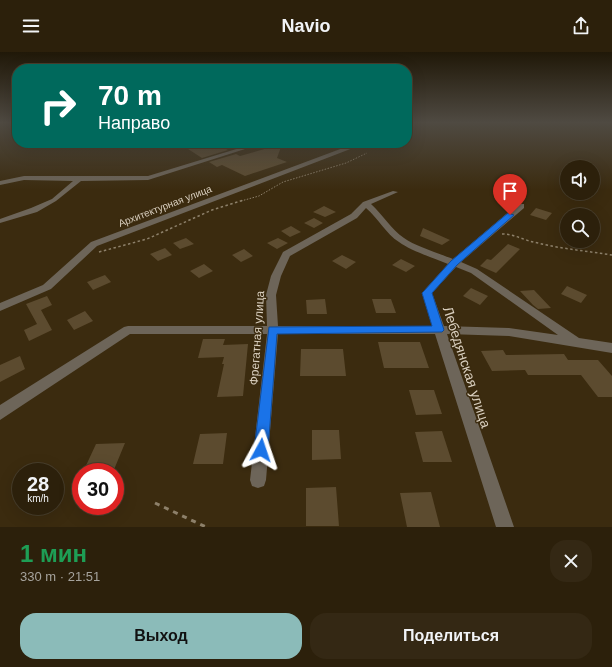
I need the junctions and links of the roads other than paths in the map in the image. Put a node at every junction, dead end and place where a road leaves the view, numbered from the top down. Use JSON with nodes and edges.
{"nodes":[{"id":1,"x":245,"y":148,"type":"edge"},
{"id":2,"x":348,"y":148,"type":"edge"},
{"id":3,"x":80,"y":179,"type":"junction"},
{"id":4,"x":0,"y":183,"type":"edge"},
{"id":5,"x":395,"y":192,"type":"dead end"},
{"id":6,"x":366,"y":204,"type":"junction"},
{"id":7,"x":521,"y":206,"type":"dead end"},
{"id":8,"x":0,"y":221,"type":"edge"},
{"id":9,"x":454,"y":263,"type":"junction"},
{"id":10,"x":0,"y":306,"type":"edge"},
{"id":11,"x":273,"y":330,"type":"junction"},
{"id":12,"x":439,"y":330,"type":"junction"},
{"id":13,"x":577,"y":342,"type":"junction"},
{"id":14,"x":612,"y":348,"type":"edge"},
{"id":15,"x":0,"y":413,"type":"edge"},
{"id":16,"x":258,"y":480,"type":"dead end"},
{"id":17,"x":504,"y":527,"type":"edge"}],
"edges":[{"from":1,"to":3,"type":"street"},
{"from":2,"to":10,"type":"street","name":"Архитектурная улица"},
{"from":3,"to":4,"type":"street"},
{"from":3,"to":8,"type":"street"},
{"from":5,"to":6,"type":"street","name":"Фрегатная улица"},
{"from":6,"to":9,"type":"street"},
{"from":6,"to":11,"type":"street","name":"Фрегатная улица"},
{"from":7,"to":9,"type":"street","name":"Лебедянская улица"},
{"from":9,"to":12,"type":"street","name":"Лебедянская улица"},
{"from":9,"to":13,"type":"street"},
{"from":11,"to":12,"type":"street"},
{"from":11,"to":15,"type":"street"},
{"from":11,"to":16,"type":"street","name":"Фрегатная улица"},
{"from":12,"to":13,"type":"street"},
{"from":12,"to":17,"type":"street","name":"Лебедянская улица"},
{"from":13,"to":14,"type":"street"}]}
